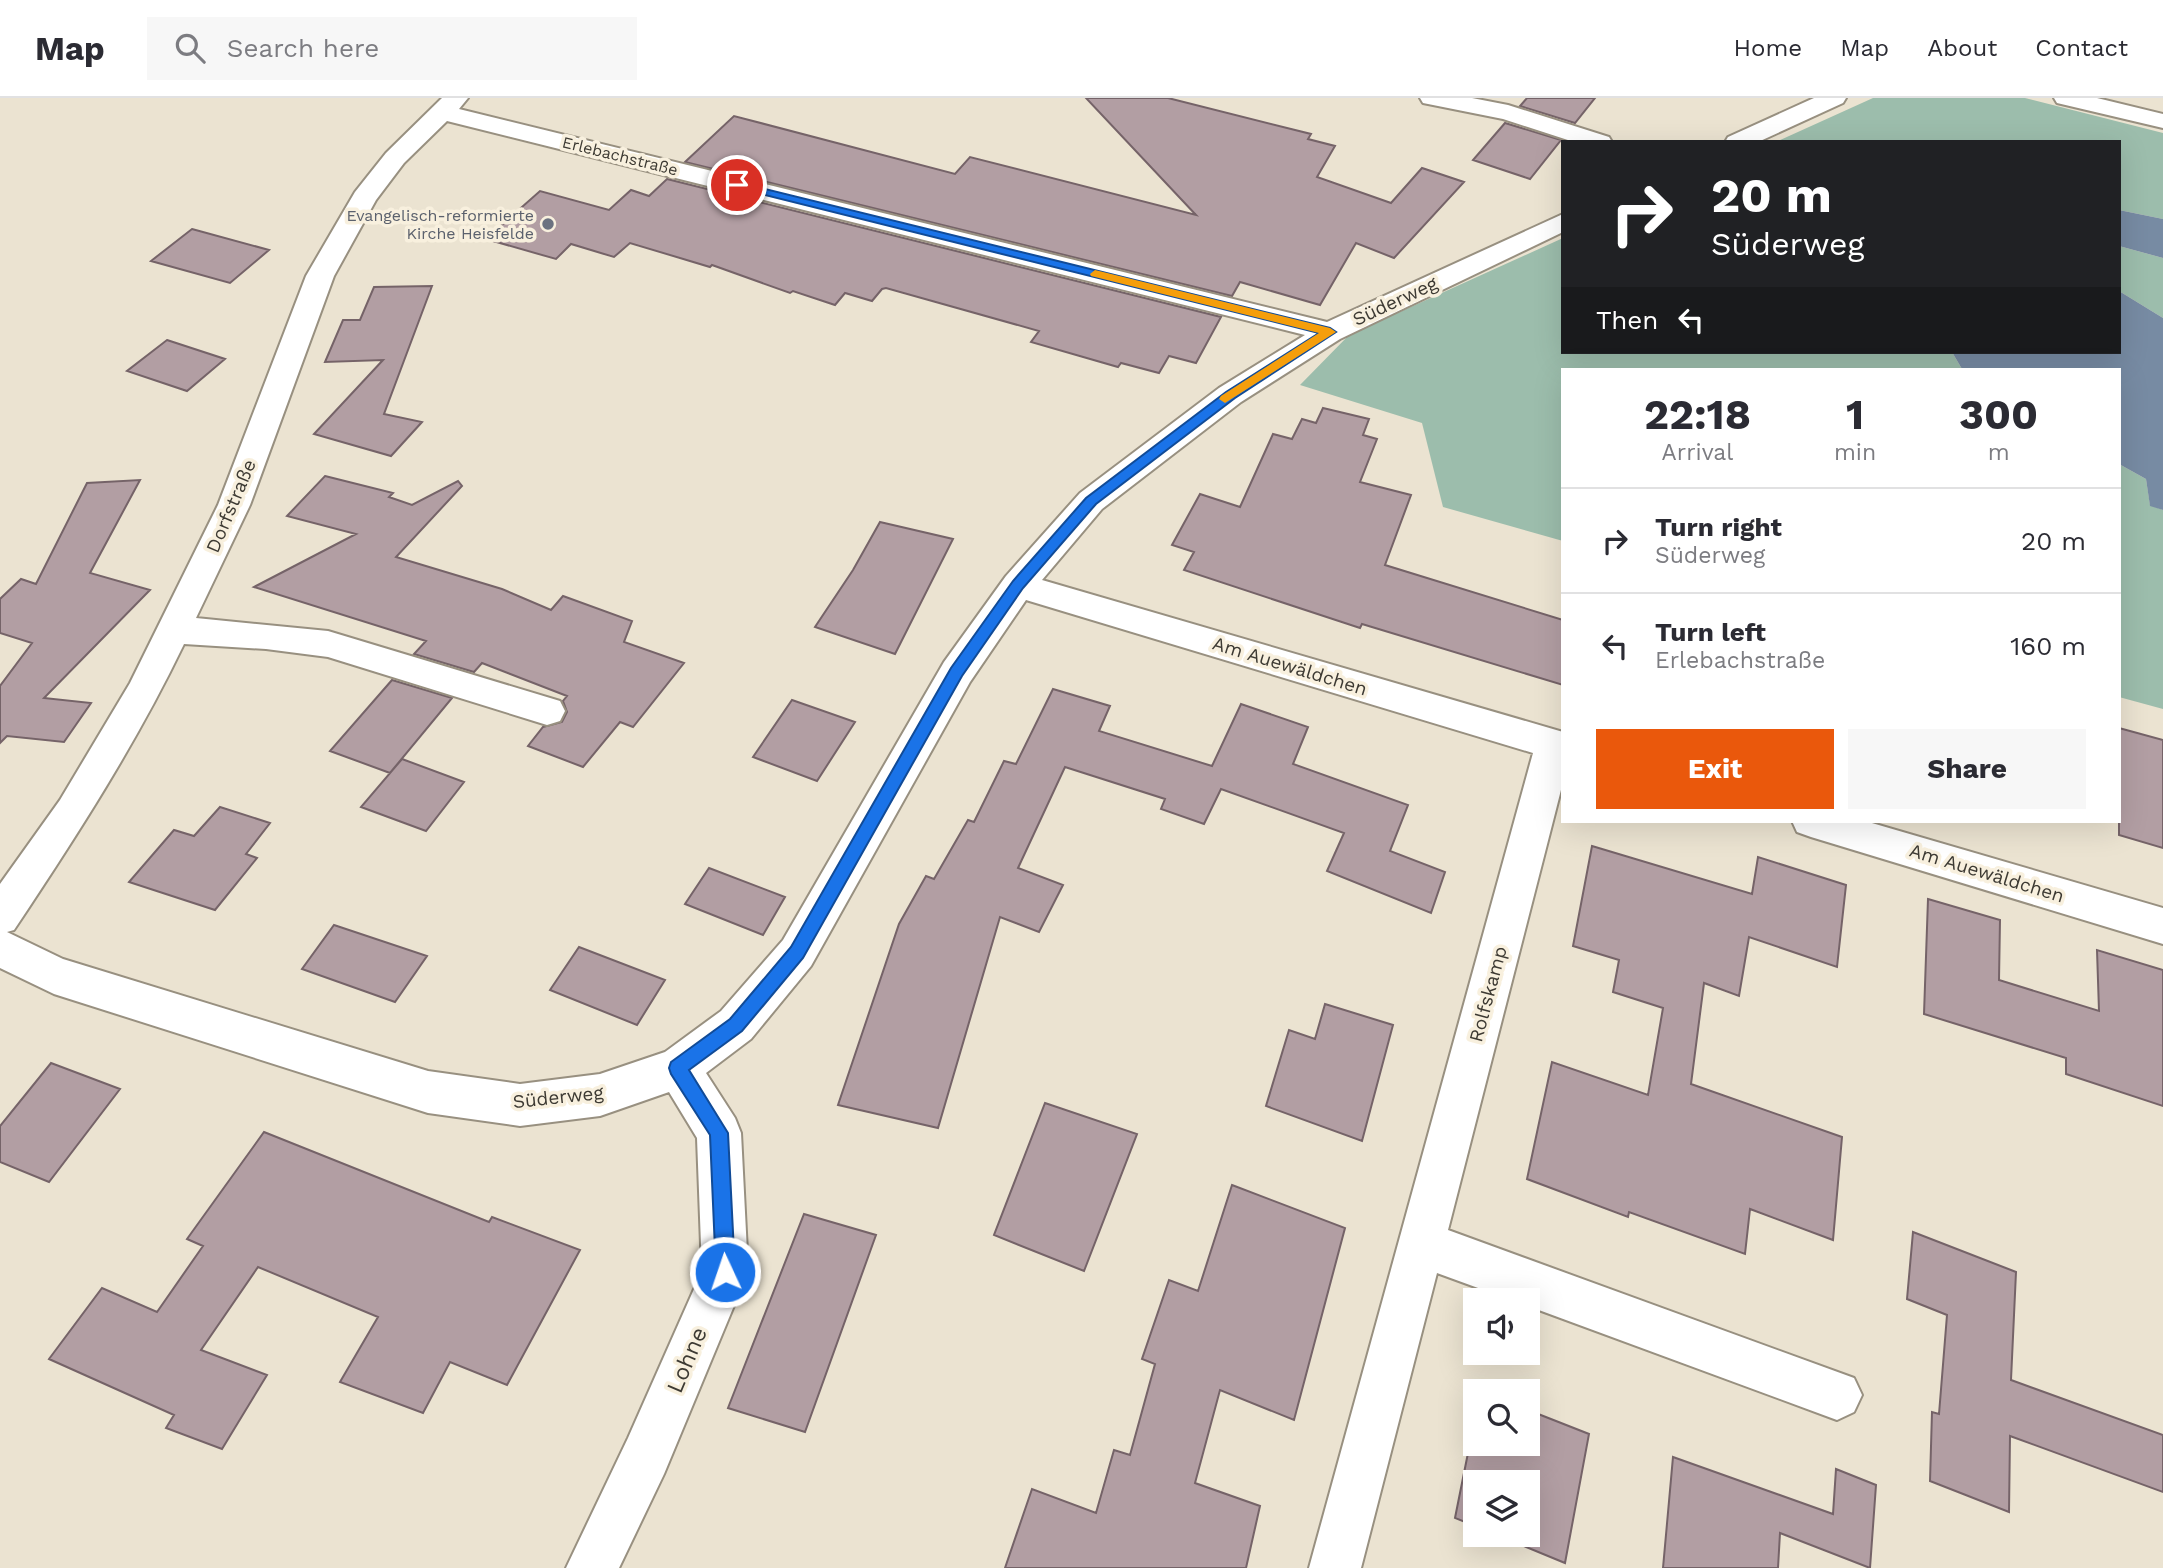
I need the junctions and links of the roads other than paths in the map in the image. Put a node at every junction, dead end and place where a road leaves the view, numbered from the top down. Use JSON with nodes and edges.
{"nodes":[{"id":1,"x":1432,"y":98,"type":"edge"},
{"id":2,"x":1834,"y":98,"type":"edge"},
{"id":3,"x":2066,"y":98,"type":"edge"},
{"id":4,"x":448,"y":105,"type":"edge"},
{"id":5,"x":2163,"y":121,"type":"edge"},
{"id":6,"x":1594,"y":140,"type":"edge"},
{"id":7,"x":1741,"y":140,"type":"edge"},
{"id":8,"x":1561,"y":223,"type":"edge"},
{"id":9,"x":1330,"y":332,"type":"junction"},
{"id":10,"x":1018,"y":584,"type":"junction"},
{"id":11,"x":173,"y":630,"type":"junction"},
{"id":12,"x":547,"y":711,"type":"dead end"},
{"id":13,"x":1559,"y":746,"type":"edge"},
{"id":14,"x":1818,"y":823,"type":"edge"},
{"id":15,"x":0,"y":917,"type":"edge"},
{"id":16,"x":2163,"y":926,"type":"edge"},
{"id":17,"x":0,"y":948,"type":"edge"},
{"id":18,"x":677,"y":1068,"type":"junction"},
{"id":19,"x":1421,"y":1244,"type":"junction"},
{"id":20,"x":1837,"y":1395,"type":"dead end"},
{"id":21,"x":592,"y":1568,"type":"edge"},
{"id":22,"x":1335,"y":1568,"type":"edge"}],
"edges":[{"from":1,"to":6,"type":"street"},
{"from":2,"to":7,"type":"street"},
{"from":3,"to":5,"type":"street"},
{"from":4,"to":9,"type":"street","name":"Erlebachstraße"},
{"from":4,"to":11,"type":"street","name":"Dorfstraße"},
{"from":8,"to":9,"type":"street","name":"Süderweg"},
{"from":9,"to":10,"type":"street","name":"Süderweg"},
{"from":10,"to":13,"type":"street","name":"Am Auewäldchen"},
{"from":10,"to":18,"type":"street","name":"Süderweg"},
{"from":11,"to":12,"type":"street"},
{"from":11,"to":15,"type":"street","name":"Dorfstraße"},
{"from":13,"to":19,"type":"street","name":"Rolfskamp"},
{"from":14,"to":16,"type":"street","name":"Am Auewäldchen"},
{"from":17,"to":18,"type":"street","name":"Süderweg"},
{"from":18,"to":21,"type":"street","name":"Lohne"},
{"from":19,"to":20,"type":"street"},
{"from":19,"to":22,"type":"street","name":"Rolfskamp"}]}
